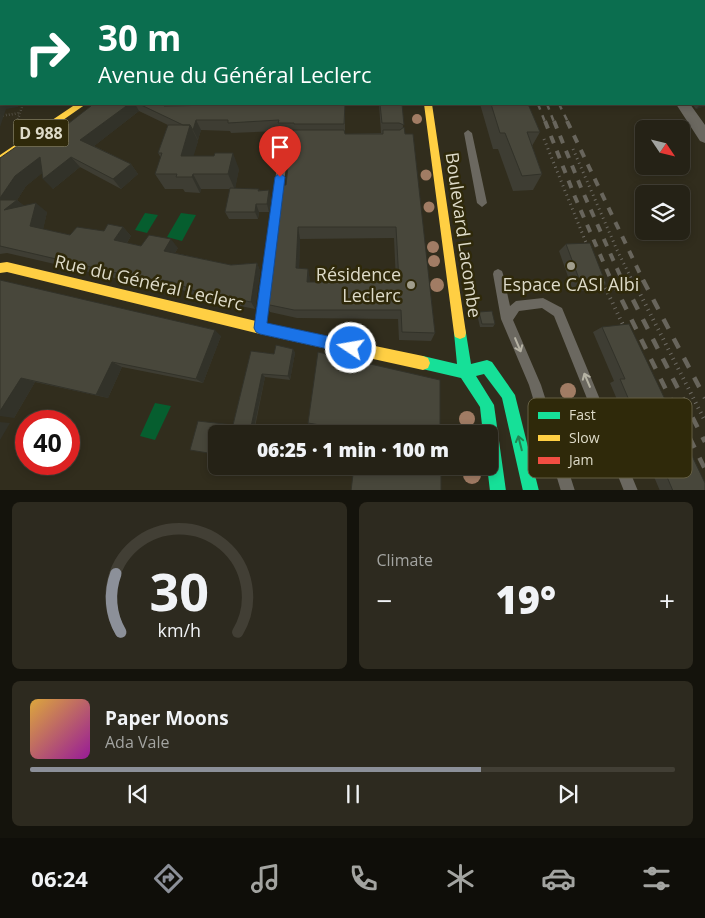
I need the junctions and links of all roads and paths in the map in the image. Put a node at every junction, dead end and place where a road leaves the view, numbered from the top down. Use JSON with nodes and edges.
{"nodes":[{"id":1,"x":23,"y":105,"type":"edge"},
{"id":2,"x":81,"y":105,"type":"edge"},
{"id":3,"x":428,"y":105,"type":"edge"},
{"id":4,"x":684,"y":105,"type":"edge"},
{"id":5,"x":20,"y":113,"type":"junction"},
{"id":6,"x":0,"y":116,"type":"edge"},
{"id":7,"x":468,"y":133,"type":"dead end"},
{"id":8,"x":13,"y":135,"type":"dead end"},
{"id":9,"x":705,"y":137,"type":"edge"},
{"id":10,"x":313,"y":138,"type":"edge"},
{"id":11,"x":544,"y":139,"type":"dead end"},
{"id":12,"x":573,"y":148,"type":"dead end"},
{"id":13,"x":0,"y":160,"type":"edge"},
{"id":14,"x":482,"y":203,"type":"dead end"},
{"id":15,"x":588,"y":248,"type":"edge"},
{"id":16,"x":0,"y":268,"type":"edge"},
{"id":17,"x":498,"y":274,"type":"dead end"},
{"id":18,"x":599,"y":274,"type":"edge"},
{"id":19,"x":506,"y":319,"type":"junction"},
{"id":20,"x":260,"y":328,"type":"junction"},
{"id":21,"x":627,"y":334,"type":"edge"},
{"id":22,"x":465,"y":372,"type":"junction"},
{"id":23,"x":539,"y":398,"type":"edge"},
{"id":24,"x":593,"y":398,"type":"edge"},
{"id":25,"x":705,"y":421,"type":"edge"},
{"id":26,"x":528,"y":478,"type":"edge"},
{"id":27,"x":564,"y":478,"type":"edge"},
{"id":28,"x":626,"y":478,"type":"edge"},
{"id":29,"x":498,"y":490,"type":"edge"},
{"id":30,"x":568,"y":490,"type":"edge"},
{"id":31,"x":631,"y":490,"type":"edge"}],
"edges":[{"from":1,"to":5,"type":"path"},
{"from":2,"to":13,"type":"main road","number":"D 988"},
{"from":3,"to":22,"type":"main road","name":"Boulevard Lacombe"},
{"from":4,"to":9,"type":"street"},
{"from":5,"to":6,"type":"path"},
{"from":5,"to":8,"type":"path"},
{"from":7,"to":14,"type":"lane"},
{"from":10,"to":20,"type":"lane"},
{"from":11,"to":15,"type":"path"},
{"from":12,"to":25,"type":"path"},
{"from":16,"to":20,"type":"main road","name":"Rue du Général Leclerc"},
{"from":17,"to":19,"type":"lane"},
{"from":18,"to":21,"type":"path"},
{"from":19,"to":23,"type":"lane","one_way":true},
{"from":24,"to":19,"type":"lane","one_way":true},
{"from":20,"to":22,"type":"main road","name":"Rue du Général Leclerc"},
{"from":26,"to":22,"type":"main road","name":"Rue du Général Leclerc","one_way":true},
{"from":22,"to":29,"type":"main road"},
{"from":27,"to":30,"type":"lane","one_way":true},
{"from":31,"to":28,"type":"lane","one_way":true}]}
